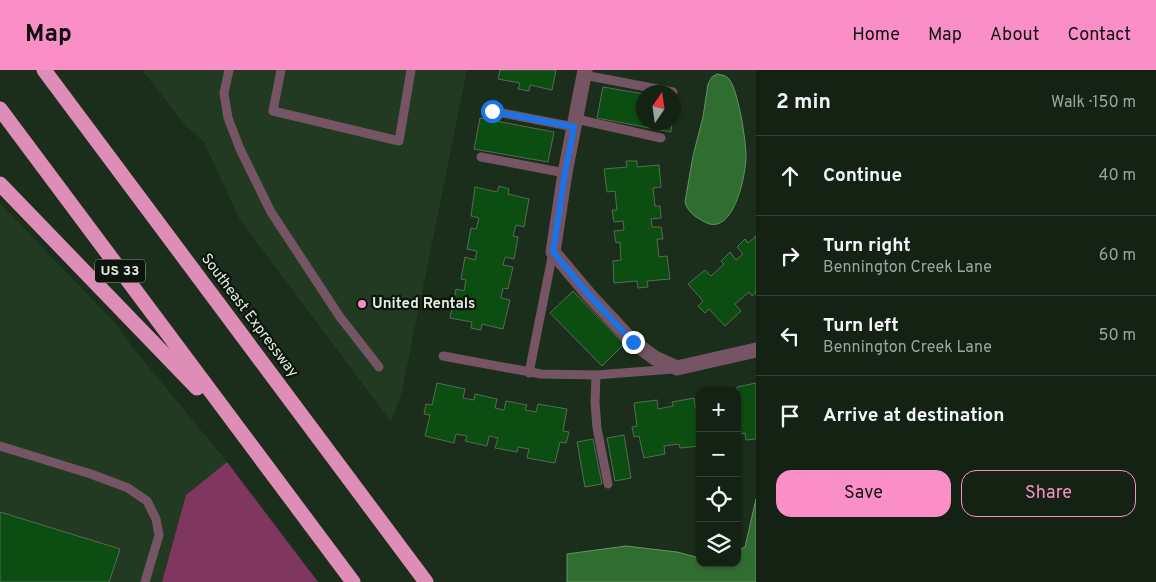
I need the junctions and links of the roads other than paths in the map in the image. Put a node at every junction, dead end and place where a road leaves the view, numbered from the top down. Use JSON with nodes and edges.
{"nodes":[{"id":1,"x":44,"y":70,"type":"edge"},
{"id":2,"x":230,"y":70,"type":"edge"},
{"id":3,"x":281,"y":70,"type":"edge"},
{"id":4,"x":410,"y":70,"type":"edge"},
{"id":5,"x":585,"y":72,"type":"edge"},
{"id":6,"x":643,"y":85,"type":"edge"},
{"id":7,"x":0,"y":109,"type":"edge"},
{"id":8,"x":492,"y":111,"type":"dead end"},
{"id":9,"x":575,"y":123,"type":"junction"},
{"id":10,"x":662,"y":138,"type":"dead end"},
{"id":11,"x":480,"y":156,"type":"dead end"},
{"id":12,"x":565,"y":173,"type":"junction"},
{"id":13,"x":0,"y":184,"type":"edge"},
{"id":14,"x":553,"y":252,"type":"junction"},
{"id":15,"x":756,"y":350,"type":"edge"},
{"id":16,"x":443,"y":356,"type":"dead end"},
{"id":17,"x":379,"y":367,"type":"dead end"},
{"id":18,"x":677,"y":368,"type":"junction"},
{"id":19,"x":529,"y":372,"type":"junction"},
{"id":20,"x":596,"y":375,"type":"junction"},
{"id":21,"x":240,"y":432,"type":"junction"},
{"id":22,"x":0,"y":446,"type":"edge"},
{"id":23,"x":608,"y":484,"type":"dead end"},
{"id":24,"x":145,"y":582,"type":"edge"},
{"id":25,"x":353,"y":582,"type":"edge"},
{"id":26,"x":426,"y":582,"type":"edge"}],
"edges":[{"from":1,"to":26,"type":"highway","name":"Southeast Expressway"},
{"from":2,"to":17,"type":"lane"},
{"from":3,"to":4,"type":"lane"},
{"from":5,"to":6,"type":"lane"},
{"from":5,"to":9,"type":"street"},
{"from":7,"to":21,"type":"highway","number":"US 33"},
{"from":8,"to":9,"type":"lane"},
{"from":9,"to":10,"type":"lane"},
{"from":9,"to":12,"type":"street"},
{"from":11,"to":12,"type":"lane"},
{"from":12,"to":14,"type":"street"},
{"from":13,"to":21,"type":"highway"},
{"from":14,"to":18,"type":"street"},
{"from":14,"to":19,"type":"lane"},
{"from":15,"to":18,"type":"street"},
{"from":16,"to":19,"type":"lane"},
{"from":18,"to":20,"type":"lane"},
{"from":19,"to":20,"type":"lane"},
{"from":20,"to":23,"type":"lane"},
{"from":21,"to":25,"type":"highway","number":"US 33"},
{"from":22,"to":24,"type":"lane"}]}
